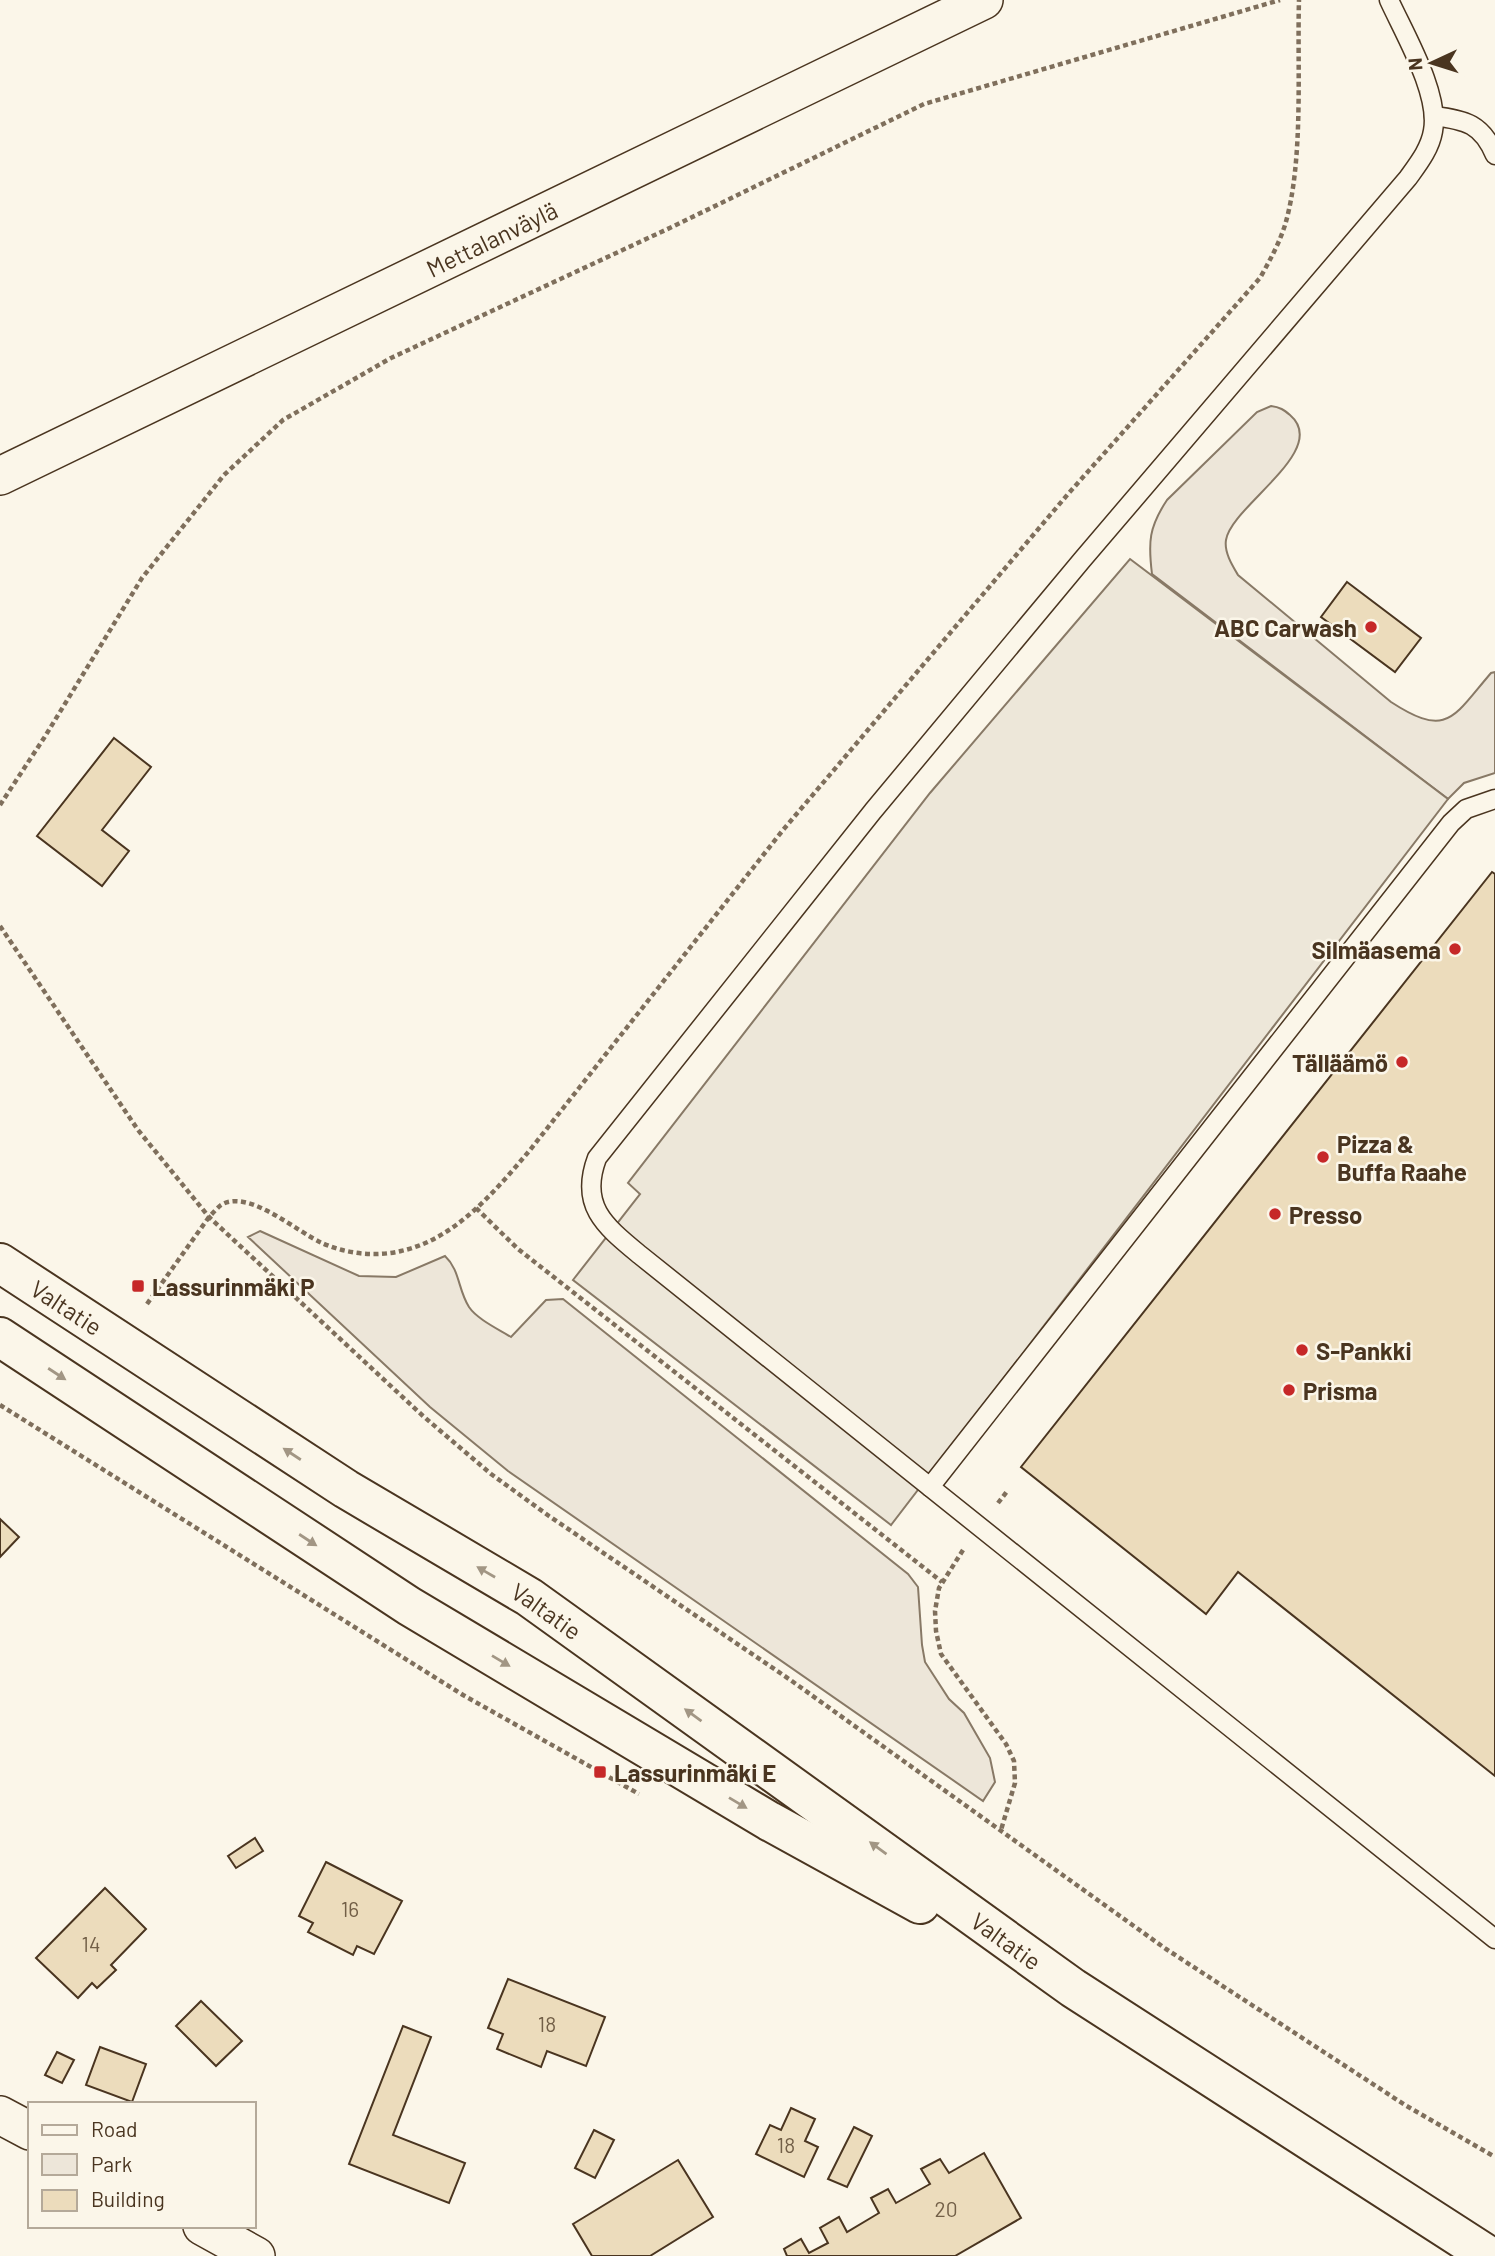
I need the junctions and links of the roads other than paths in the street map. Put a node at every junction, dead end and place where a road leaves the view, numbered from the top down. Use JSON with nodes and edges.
{"nodes":[{"id":1,"x":984,"y":0,"type":"edge"},
{"id":2,"x":1389,"y":0,"type":"edge"},
{"id":3,"x":1434,"y":116,"type":"junction"},
{"id":4,"x":1495,"y":155,"type":"edge"},
{"id":5,"x":0,"y":476,"type":"edge"},
{"id":6,"x":1495,"y":799,"type":"edge"},
{"id":7,"x":0,"y":1263,"type":"edge"},
{"id":8,"x":0,"y":1337,"type":"edge"},
{"id":9,"x":930,"y":1487,"type":"junction"},
{"id":10,"x":1495,"y":1939,"type":"edge"},
{"id":11,"x":1073,"y":1988,"type":"junction"},
{"id":12,"x":0,"y":2115,"type":"edge"},
{"id":13,"x":28,"y":2130,"type":"edge"},
{"id":14,"x":206,"y":2228,"type":"edge"},
{"id":15,"x":256,"y":2256,"type":"edge"},
{"id":16,"x":1489,"y":2256,"type":"edge"}],
"edges":[{"from":1,"to":5,"type":"street","name":"Mettalanväylä"},
{"from":2,"to":3,"type":"lane"},
{"from":3,"to":4,"type":"lane"},
{"from":3,"to":9,"type":"lane"},
{"from":6,"to":9,"type":"lane"},
{"from":11,"to":7,"type":"highway","name":"Valtatie","one_way":true},
{"from":8,"to":11,"type":"highway","name":"Valtatie","one_way":true},
{"from":9,"to":10,"type":"lane"},
{"from":11,"to":16,"type":"highway","name":"Valtatie"},
{"from":12,"to":13,"type":"street"},
{"from":14,"to":15,"type":"street"}]}
